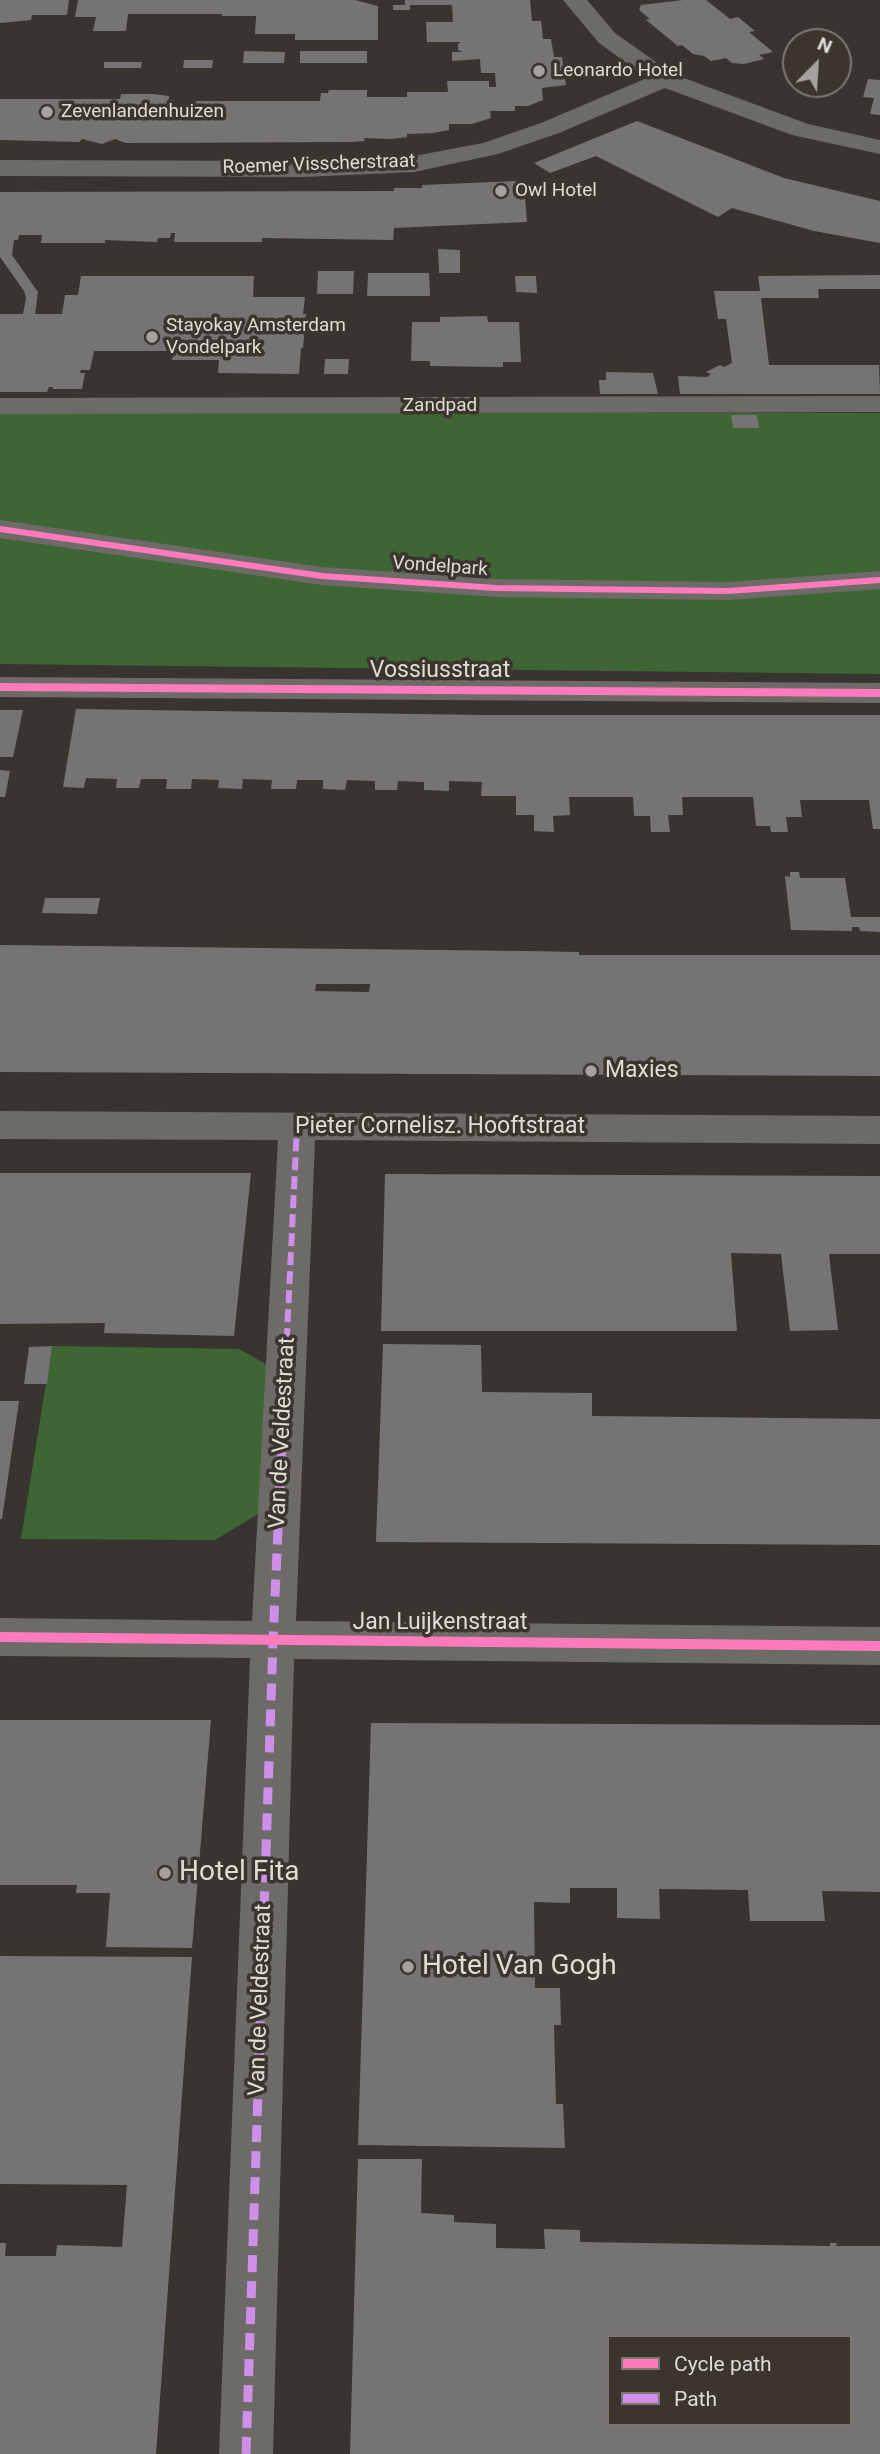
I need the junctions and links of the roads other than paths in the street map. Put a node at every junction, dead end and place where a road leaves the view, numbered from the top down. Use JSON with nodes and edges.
{"nodes":[{"id":1,"x":575,"y":0,"type":"edge"},
{"id":2,"x":664,"y":79,"type":"junction"},
{"id":3,"x":880,"y":147,"type":"edge"},
{"id":4,"x":0,"y":168,"type":"edge"},
{"id":5,"x":880,"y":404,"type":"edge"},
{"id":6,"x":0,"y":407,"type":"edge"},
{"id":7,"x":0,"y":529,"type":"edge"},
{"id":8,"x":880,"y":580,"type":"edge"},
{"id":9,"x":0,"y":687,"type":"edge"},
{"id":10,"x":880,"y":693,"type":"edge"},
{"id":11,"x":0,"y":1125,"type":"edge"},
{"id":12,"x":298,"y":1126,"type":"junction"},
{"id":13,"x":880,"y":1130,"type":"edge"},
{"id":14,"x":0,"y":1637,"type":"edge"},
{"id":15,"x":274,"y":1641,"type":"junction"},
{"id":16,"x":880,"y":1646,"type":"edge"},
{"id":17,"x":246,"y":2454,"type":"edge"}],
"edges":[{"from":1,"to":2,"type":"street"},
{"from":2,"to":3,"type":"street"},
{"from":2,"to":4,"type":"street","name":"Roemer Visscherstraat"},
{"from":5,"to":6,"type":"street","name":"Zandpad"},
{"from":7,"to":8,"type":"street","name":"Vondelpark"},
{"from":9,"to":10,"type":"street","name":"Vossiusstraat"},
{"from":11,"to":12,"type":"street","name":"Pieter Cornelisz. Hooftstraat"},
{"from":12,"to":13,"type":"street","name":"Pieter Cornelisz. Hooftstraat"},
{"from":12,"to":15,"type":"street","name":"Van de Veldestraat"},
{"from":14,"to":15,"type":"street","name":"Jan Luijkenstraat"},
{"from":15,"to":16,"type":"street","name":"Jan Luijkenstraat"},
{"from":15,"to":17,"type":"street","name":"Van de Veldestraat"}]}
